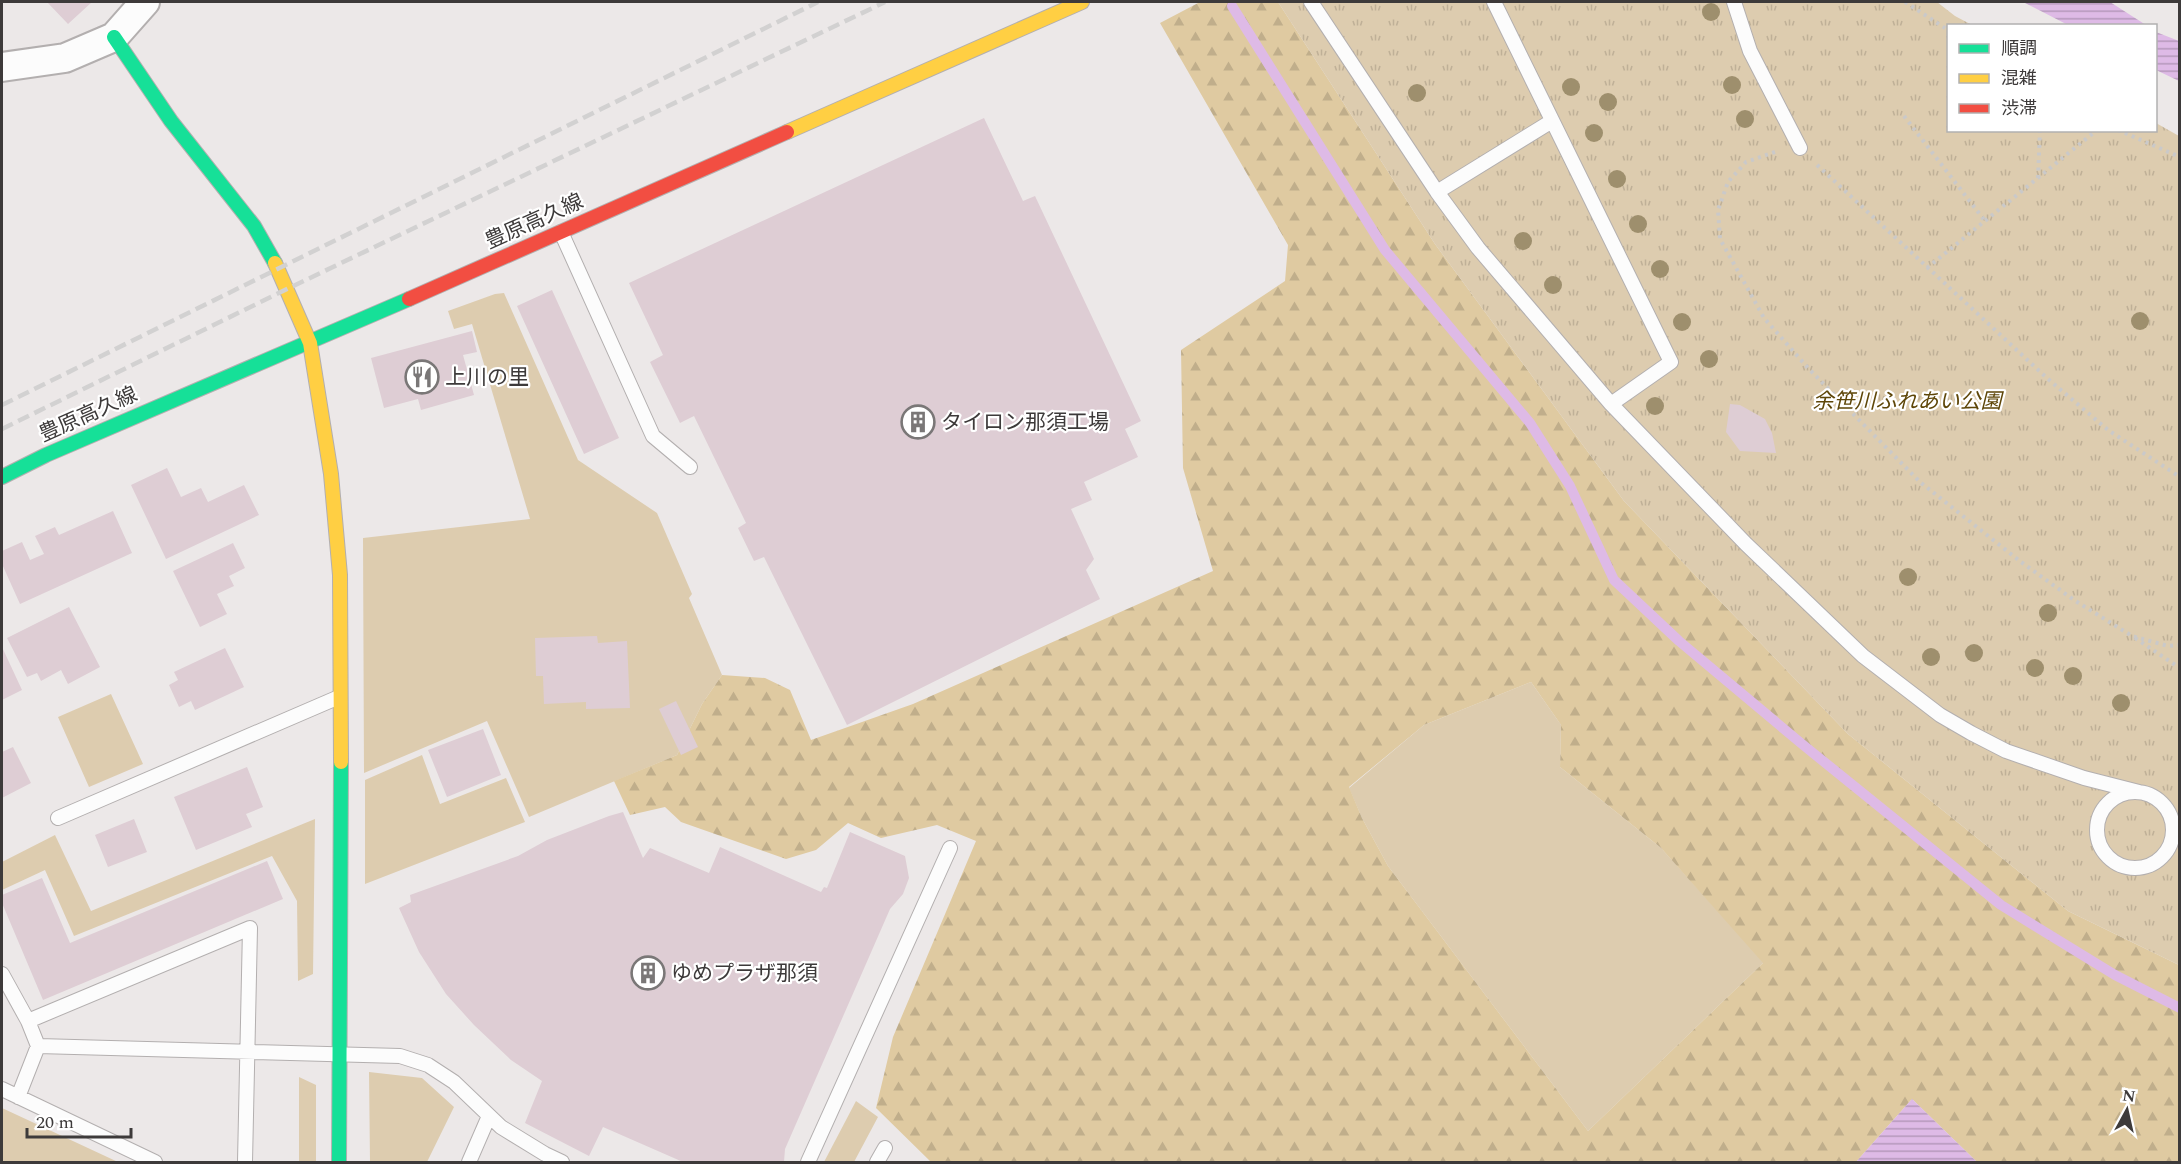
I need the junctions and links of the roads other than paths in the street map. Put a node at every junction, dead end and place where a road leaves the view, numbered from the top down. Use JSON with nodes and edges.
{"nodes":[{"id":1,"x":145,"y":2,"type":"edge"},
{"id":2,"x":1082,"y":2,"type":"edge"},
{"id":3,"x":1494,"y":2,"type":"edge"},
{"id":4,"x":1734,"y":2,"type":"edge"},
{"id":5,"x":1316,"y":3,"type":"edge"},
{"id":6,"x":114,"y":37,"type":"junction"},
{"id":7,"x":2,"y":67,"type":"edge"},
{"id":8,"x":1552,"y":121,"type":"junction"},
{"id":9,"x":1800,"y":148,"type":"road end"},
{"id":10,"x":1437,"y":192,"type":"junction"},
{"id":11,"x":561,"y":232,"type":"junction"},
{"id":12,"x":310,"y":343,"type":"junction"},
{"id":13,"x":1611,"y":404,"type":"junction"},
{"id":14,"x":690,"y":467,"type":"dead end"},
{"id":15,"x":2,"y":477,"type":"edge"},
{"id":16,"x":341,"y":696,"type":"junction"},
{"id":17,"x":2139,"y":792,"type":"junction"},
{"id":18,"x":58,"y":818,"type":"dead end"},
{"id":19,"x":950,"y":848,"type":"dead end"},
{"id":20,"x":2,"y":974,"type":"edge"},
{"id":21,"x":28,"y":1021,"type":"junction"},
{"id":22,"x":38,"y":1046,"type":"junction"},
{"id":23,"x":247,"y":1052,"type":"junction"},
{"id":24,"x":339,"y":1054,"type":"junction"},
{"id":25,"x":2,"y":1089,"type":"edge"},
{"id":26,"x":18,"y":1097,"type":"junction"},
{"id":27,"x":489,"y":1116,"type":"junction"},
{"id":28,"x":885,"y":1148,"type":"dead end"},
{"id":29,"x":155,"y":1162,"type":"edge"},
{"id":30,"x":245,"y":1162,"type":"edge"},
{"id":31,"x":339,"y":1162,"type":"edge"},
{"id":32,"x":469,"y":1162,"type":"edge"},
{"id":33,"x":562,"y":1162,"type":"edge"},
{"id":34,"x":808,"y":1162,"type":"edge"},
{"id":35,"x":877,"y":1162,"type":"edge"}],
"edges":[{"from":1,"to":6,"type":"street"},
{"from":2,"to":11,"type":"street","name":"豊原高久線"},
{"from":3,"to":8,"type":"lane"},
{"from":4,"to":9,"type":"lane"},
{"from":5,"to":10,"type":"lane"},
{"from":6,"to":7,"type":"street"},
{"from":6,"to":12,"type":"street"},
{"from":8,"to":10,"type":"lane"},
{"from":8,"to":13,"type":"lane"},
{"from":10,"to":13,"type":"lane"},
{"from":11,"to":12,"type":"street","name":"豊原高久線"},
{"from":11,"to":14,"type":"lane"},
{"from":12,"to":15,"type":"street","name":"豊原高久線"},
{"from":12,"to":16,"type":"street"},
{"from":13,"to":17,"type":"lane"},
{"from":16,"to":18,"type":"lane"},
{"from":16,"to":24,"type":"street"},
{"from":17,"to":17,"type":"lane"},
{"from":19,"to":34,"type":"lane"},
{"from":20,"to":21,"type":"lane"},
{"from":21,"to":22,"type":"lane"},
{"from":21,"to":23,"type":"lane"},
{"from":22,"to":23,"type":"lane"},
{"from":22,"to":26,"type":"lane"},
{"from":23,"to":24,"type":"lane"},
{"from":23,"to":30,"type":"lane"},
{"from":24,"to":27,"type":"lane"},
{"from":24,"to":31,"type":"street"},
{"from":25,"to":26,"type":"lane"},
{"from":26,"to":29,"type":"lane"},
{"from":27,"to":32,"type":"lane"},
{"from":27,"to":33,"type":"lane"},
{"from":28,"to":35,"type":"lane"}]}
